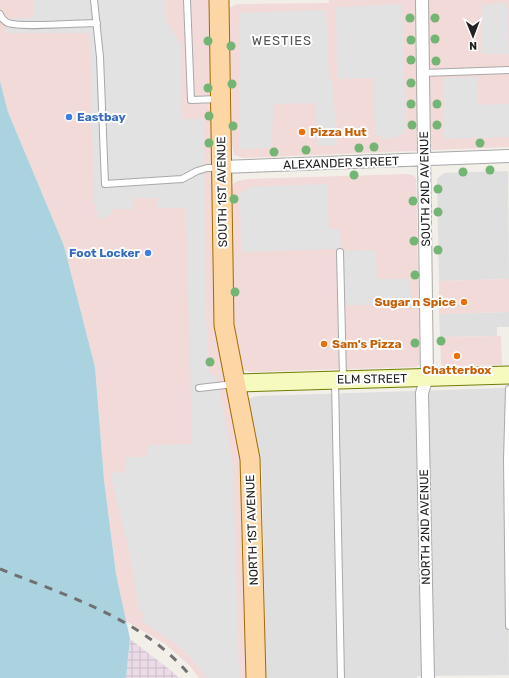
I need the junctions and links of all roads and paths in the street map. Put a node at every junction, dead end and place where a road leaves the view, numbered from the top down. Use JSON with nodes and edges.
{"nodes":[{"id":1,"x":94,"y":0,"type":"edge"},
{"id":2,"x":187,"y":0,"type":"edge"},
{"id":3,"x":219,"y":0,"type":"edge"},
{"id":4,"x":422,"y":0,"type":"edge"},
{"id":5,"x":0,"y":14,"type":"edge"},
{"id":6,"x":97,"y":23,"type":"junction"},
{"id":7,"x":509,"y":70,"type":"edge"},
{"id":8,"x":423,"y":73,"type":"junction"},
{"id":9,"x":220,"y":98,"type":"junction"},
{"id":10,"x":509,"y":156,"type":"edge"},
{"id":11,"x":425,"y":159,"type":"junction"},
{"id":12,"x":221,"y":168,"type":"junction"},
{"id":13,"x":340,"y":252,"type":"dead end"},
{"id":14,"x":509,"y":375,"type":"edge"},
{"id":15,"x":427,"y":377,"type":"junction"},
{"id":16,"x":339,"y":380,"type":"junction"},
{"id":17,"x":235,"y":383,"type":"junction"},
{"id":18,"x":199,"y":388,"type":"dead end"},
{"id":19,"x":509,"y":389,"type":"edge"},
{"id":20,"x":509,"y":626,"type":"edge"},
{"id":21,"x":256,"y":678,"type":"edge"},
{"id":22,"x":341,"y":678,"type":"edge"},
{"id":23,"x":428,"y":678,"type":"edge"}],
"edges":[{"from":1,"to":6,"type":"lane"},
{"from":2,"to":9,"type":"lane"},
{"from":3,"to":9,"type":"main road","name":"SOUTH 1ST AVENUE"},
{"from":4,"to":8,"type":"street","name":"SOUTH 2ND AVENUE"},
{"from":5,"to":6,"type":"lane"},
{"from":6,"to":12,"type":"lane"},
{"from":7,"to":8,"type":"lane"},
{"from":8,"to":11,"type":"street","name":"SOUTH 2ND AVENUE"},
{"from":9,"to":12,"type":"main road","name":"SOUTH 1ST AVENUE"},
{"from":10,"to":11,"type":"street","name":"ALEXANDER STREET"},
{"from":11,"to":12,"type":"street","name":"ALEXANDER STREET"},
{"from":11,"to":15,"type":"street","name":"SOUTH 2ND AVENUE"},
{"from":12,"to":17,"type":"main road","name":"SOUTH 1ST AVENUE"},
{"from":13,"to":16,"type":"lane"},
{"from":14,"to":15,"type":"street","name":"ELM STREET"},
{"from":15,"to":16,"type":"street","name":"ELM STREET"},
{"from":15,"to":23,"type":"street","name":"NORTH 2ND AVENUE"},
{"from":16,"to":17,"type":"street","name":"ELM STREET"},
{"from":16,"to":22,"type":"lane"},
{"from":17,"to":18,"type":"lane"},
{"from":17,"to":21,"type":"main road","name":"NORTH 1ST AVENUE"},
{"from":19,"to":20,"type":"lane"}]}
